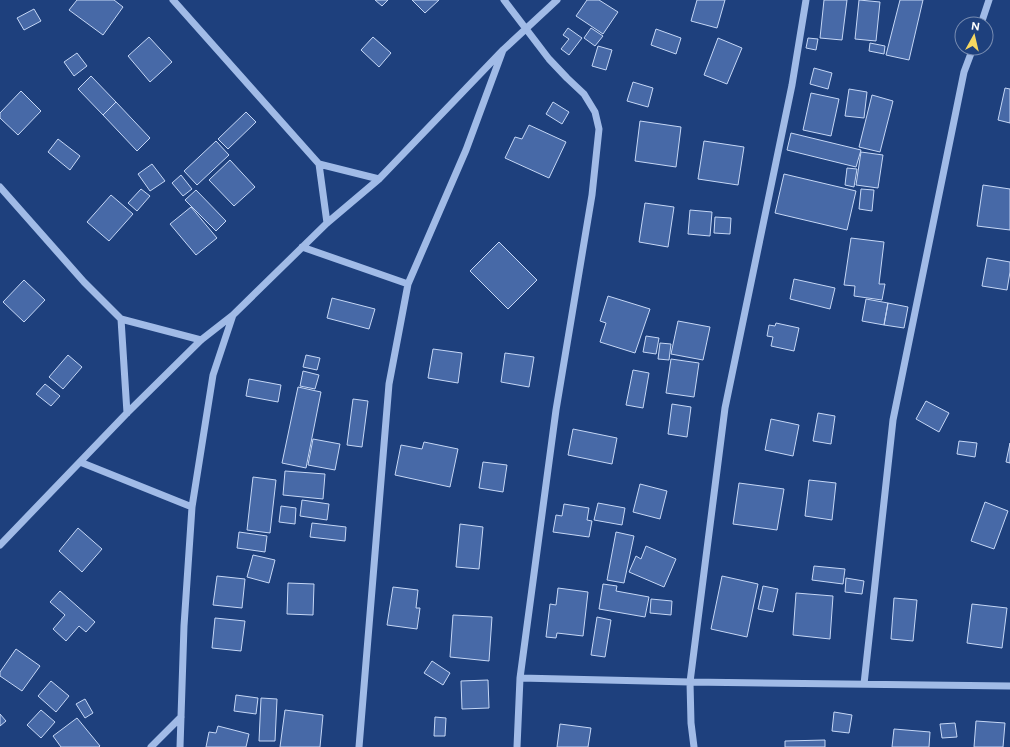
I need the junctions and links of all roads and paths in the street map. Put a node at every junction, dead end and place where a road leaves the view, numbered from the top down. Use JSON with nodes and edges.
{"nodes":[{"id":1,"x":173,"y":0,"type":"edge"},
{"id":2,"x":504,"y":0,"type":"edge"},
{"id":3,"x":557,"y":0,"type":"edge"},
{"id":4,"x":806,"y":0,"type":"edge"},
{"id":5,"x":989,"y":0,"type":"edge"},
{"id":6,"x":984,"y":16,"type":"edge"},
{"id":7,"x":525,"y":29,"type":"junction"},
{"id":8,"x":503,"y":50,"type":"junction"},
{"id":9,"x":969,"y":56,"type":"edge"},
{"id":10,"x":319,"y":164,"type":"junction"},
{"id":11,"x":379,"y":179,"type":"junction"},
{"id":12,"x":0,"y":188,"type":"edge"},
{"id":13,"x":327,"y":223,"type":"junction"},
{"id":14,"x":302,"y":247,"type":"junction"},
{"id":15,"x":408,"y":284,"type":"junction"},
{"id":16,"x":234,"y":315,"type":"junction"},
{"id":17,"x":121,"y":319,"type":"junction"},
{"id":18,"x":201,"y":340,"type":"junction"},
{"id":19,"x":127,"y":413,"type":"junction"},
{"id":20,"x":80,"y":462,"type":"junction"},
{"id":21,"x":192,"y":507,"type":"junction"},
{"id":22,"x":0,"y":545,"type":"edge"},
{"id":23,"x":520,"y":678,"type":"junction"},
{"id":24,"x":690,"y":682,"type":"junction"},
{"id":25,"x":864,"y":684,"type":"junction"},
{"id":26,"x":1010,"y":686,"type":"edge"},
{"id":27,"x":181,"y":718,"type":"junction"},
{"id":28,"x":151,"y":747,"type":"edge"},
{"id":29,"x":180,"y":747,"type":"edge"},
{"id":30,"x":359,"y":747,"type":"edge"},
{"id":31,"x":517,"y":747,"type":"edge"},
{"id":32,"x":694,"y":747,"type":"edge"}],
"edges":[{"from":1,"to":10,"type":"street"},
{"from":2,"to":7,"type":"street"},
{"from":3,"to":7,"type":"street"},
{"from":4,"to":24,"type":"street"},
{"from":5,"to":6,"type":"street"},
{"from":7,"to":8,"type":"street"},
{"from":7,"to":23,"type":"street"},
{"from":8,"to":11,"type":"street"},
{"from":8,"to":15,"type":"street"},
{"from":9,"to":25,"type":"street"},
{"from":10,"to":11,"type":"street"},
{"from":10,"to":13,"type":"street"},
{"from":11,"to":13,"type":"street"},
{"from":12,"to":17,"type":"street"},
{"from":13,"to":14,"type":"street"},
{"from":14,"to":15,"type":"street"},
{"from":14,"to":16,"type":"street"},
{"from":15,"to":30,"type":"street"},
{"from":16,"to":18,"type":"street"},
{"from":16,"to":21,"type":"street"},
{"from":17,"to":18,"type":"street"},
{"from":17,"to":19,"type":"street"},
{"from":18,"to":19,"type":"street"},
{"from":19,"to":20,"type":"street"},
{"from":20,"to":21,"type":"street"},
{"from":20,"to":22,"type":"street"},
{"from":21,"to":27,"type":"street"},
{"from":23,"to":24,"type":"street"},
{"from":23,"to":31,"type":"street"},
{"from":24,"to":25,"type":"street"},
{"from":24,"to":32,"type":"street"},
{"from":25,"to":26,"type":"street"},
{"from":27,"to":28,"type":"street"},
{"from":27,"to":29,"type":"street"}]}
